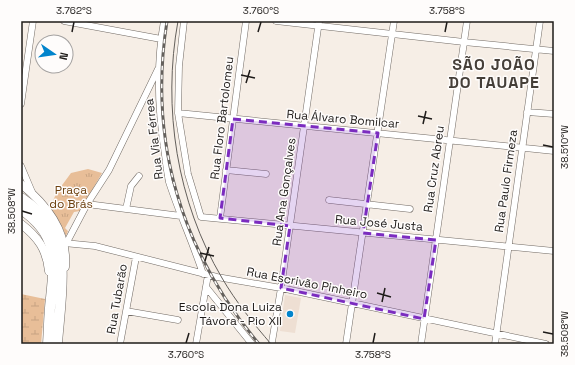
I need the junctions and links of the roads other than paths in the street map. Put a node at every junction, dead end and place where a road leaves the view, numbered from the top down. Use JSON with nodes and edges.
{"nodes":[{"id":1,"x":33,"y":21,"type":"edge"},
{"id":2,"x":64,"y":21,"type":"edge"},
{"id":3,"x":164,"y":21,"type":"edge"},
{"id":4,"x":184,"y":21,"type":"edge"},
{"id":5,"x":246,"y":21,"type":"edge"},
{"id":6,"x":276,"y":21,"type":"edge"},
{"id":7,"x":394,"y":21,"type":"edge"},
{"id":8,"x":467,"y":21,"type":"edge"},
{"id":9,"x":540,"y":21,"type":"edge"},
{"id":10,"x":319,"y":23,"type":"edge"},
{"id":11,"x":392,"y":34,"type":"junction"},
{"id":12,"x":160,"y":39,"type":"junction"},
{"id":13,"x":464,"y":42,"type":"junction"},
{"id":14,"x":536,"y":49,"type":"junction"},
{"id":15,"x":554,"y":51,"type":"edge"},
{"id":16,"x":158,"y":68,"type":"junction"},
{"id":17,"x":21,"y":104,"type":"edge"},
{"id":18,"x":527,"y":112,"type":"junction"},
{"id":19,"x":178,"y":113,"type":"junction"},
{"id":20,"x":554,"y":114,"type":"edge"},
{"id":21,"x":233,"y":119,"type":"junction"},
{"id":22,"x":304,"y":127,"type":"junction"},
{"id":23,"x":378,"y":133,"type":"junction"},
{"id":24,"x":450,"y":140,"type":"junction"},
{"id":25,"x":522,"y":148,"type":"junction"},
{"id":26,"x":554,"y":151,"type":"edge"},
{"id":27,"x":21,"y":166,"type":"edge"},
{"id":28,"x":226,"y":170,"type":"junction"},
{"id":29,"x":266,"y":174,"type":"dead end"},
{"id":30,"x":139,"y":176,"type":"dead end"},
{"id":31,"x":21,"y":184,"type":"edge"},
{"id":32,"x":329,"y":200,"type":"dead end"},
{"id":33,"x":24,"y":202,"type":"edge"},
{"id":34,"x":87,"y":204,"type":"junction"},
{"id":35,"x":367,"y":204,"type":"junction"},
{"id":36,"x":126,"y":209,"type":"junction"},
{"id":37,"x":410,"y":209,"type":"dead end"},
{"id":38,"x":181,"y":216,"type":"junction"},
{"id":39,"x":220,"y":218,"type":"junction"},
{"id":40,"x":21,"y":224,"type":"edge"},
{"id":41,"x":290,"y":226,"type":"junction"},
{"id":42,"x":363,"y":233,"type":"junction"},
{"id":43,"x":436,"y":240,"type":"junction"},
{"id":44,"x":66,"y":242,"type":"junction"},
{"id":45,"x":508,"y":246,"type":"junction"},
{"id":46,"x":554,"y":251,"type":"edge"},
{"id":47,"x":136,"y":257,"type":"junction"},
{"id":48,"x":206,"y":274,"type":"junction"},
{"id":49,"x":206,"y":286,"type":"junction"},
{"id":50,"x":281,"y":288,"type":"junction"},
{"id":51,"x":61,"y":293,"type":"junction"},
{"id":52,"x":51,"y":297,"type":"junction"},
{"id":53,"x":351,"y":303,"type":"junction"},
{"id":54,"x":126,"y":311,"type":"junction"},
{"id":55,"x":424,"y":319,"type":"junction"},
{"id":56,"x":178,"y":320,"type":"dead end"},
{"id":57,"x":496,"y":334,"type":"junction"},
{"id":58,"x":272,"y":342,"type":"dead end"},
{"id":59,"x":48,"y":344,"type":"edge"},
{"id":60,"x":57,"y":344,"type":"edge"},
{"id":61,"x":120,"y":344,"type":"edge"},
{"id":62,"x":196,"y":344,"type":"edge"},
{"id":63,"x":252,"y":344,"type":"edge"},
{"id":64,"x":346,"y":344,"type":"edge"},
{"id":65,"x":421,"y":344,"type":"edge"},
{"id":66,"x":494,"y":344,"type":"edge"},
{"id":67,"x":546,"y":344,"type":"edge"}],
"edges":[{"from":1,"to":17,"type":"street"},
{"from":2,"to":12,"type":"street"},
{"from":3,"to":12,"type":"street","name":"Rua Via Férrea"},
{"from":4,"to":19,"type":"street"},
{"from":5,"to":21,"type":"street","name":"Rua Floro Bartolomeu"},
{"from":6,"to":10,"type":"street"},
{"from":7,"to":11,"type":"street"},
{"from":8,"to":13,"type":"street","name":"Rua Cruz Abreu"},
{"from":9,"to":14,"type":"street","name":"Rua Paulo Firmeza"},
{"from":10,"to":11,"type":"street"},
{"from":10,"to":22,"type":"street","name":"Rua Ana Gonçalves"},
{"from":11,"to":13,"type":"street"},
{"from":11,"to":23,"type":"street"},
{"from":12,"to":16,"type":"street","name":"Rua Via Férrea"},
{"from":13,"to":14,"type":"street"},
{"from":13,"to":24,"type":"street","name":"Rua Cruz Abreu"},
{"from":14,"to":15,"type":"street"},
{"from":14,"to":18,"type":"street","name":"Rua Paulo Firmeza"},
{"from":16,"to":34,"type":"street"},
{"from":16,"to":38,"type":"street","name":"Rua Via Férrea"},
{"from":18,"to":20,"type":"street"},
{"from":18,"to":25,"type":"street","name":"Rua Paulo Firmeza"},
{"from":19,"to":21,"type":"street","name":"Rua Álvaro Bomilcar"},
{"from":19,"to":39,"type":"street","name":"Rua José Justa"},
{"from":21,"to":22,"type":"street","name":"Rua Álvaro Bomilcar"},
{"from":21,"to":28,"type":"street","name":"Rua Floro Bartolomeu"},
{"from":22,"to":23,"type":"street","name":"Rua Álvaro Bomilcar"},
{"from":22,"to":41,"type":"street","name":"Rua Ana Gonçalves"},
{"from":23,"to":24,"type":"street","name":"Rua Álvaro Bomilcar"},
{"from":23,"to":35,"type":"street"},
{"from":24,"to":25,"type":"street","name":"Rua Álvaro Bomilcar"},
{"from":24,"to":43,"type":"street","name":"Rua Cruz Abreu"},
{"from":25,"to":26,"type":"street","name":"Rua Álvaro Bomilcar"},
{"from":25,"to":45,"type":"street","name":"Rua Paulo Firmeza"},
{"from":27,"to":33,"type":"street"},
{"from":28,"to":29,"type":"street"},
{"from":28,"to":39,"type":"street","name":"Rua Floro Bartolomeu"},
{"from":30,"to":36,"type":"street"},
{"from":31,"to":33,"type":"main road"},
{"from":32,"to":35,"type":"street"},
{"from":33,"to":44,"type":"main road"},
{"from":33,"to":51,"type":"highway"},
{"from":33,"to":52,"type":"highway"},
{"from":34,"to":36,"type":"street"},
{"from":34,"to":44,"type":"street"},
{"from":35,"to":37,"type":"street"},
{"from":35,"to":42,"type":"street"},
{"from":36,"to":38,"type":"street"},
{"from":38,"to":48,"type":"street","name":"Rua Via Férrea"},
{"from":39,"to":41,"type":"street","name":"Rua José Justa"},
{"from":40,"to":52,"type":"main road"},
{"from":41,"to":42,"type":"street","name":"Rua José Justa"},
{"from":41,"to":50,"type":"street","name":"Rua Ana Gonçalves"},
{"from":42,"to":43,"type":"street","name":"Rua José Justa"},
{"from":42,"to":53,"type":"street"},
{"from":43,"to":45,"type":"street","name":"Rua José Justa"},
{"from":43,"to":55,"type":"street","name":"Rua Cruz Abreu"},
{"from":44,"to":47,"type":"street","name":"Rua Escrivão Pinheiro"},
{"from":44,"to":51,"type":"main road"},
{"from":45,"to":46,"type":"street","name":"Rua José Justa"},
{"from":45,"to":57,"type":"street","name":"Rua Paulo Firmeza"},
{"from":47,"to":48,"type":"street","name":"Rua Escrivão Pinheiro"},
{"from":47,"to":54,"type":"street","name":"Rua Tubarão"},
{"from":48,"to":49,"type":"street"},
{"from":48,"to":50,"type":"street","name":"Rua Escrivão Pinheiro"},
{"from":49,"to":62,"type":"street"},
{"from":49,"to":63,"type":"street"},
{"from":50,"to":53,"type":"street","name":"Rua Escrivão Pinheiro"},
{"from":50,"to":58,"type":"street","name":"Rua Ana Gonçalves"},
{"from":51,"to":60,"type":"highway"},
{"from":52,"to":59,"type":"highway"},
{"from":53,"to":55,"type":"street","name":"Rua Escrivão Pinheiro"},
{"from":53,"to":64,"type":"street"},
{"from":54,"to":56,"type":"street"},
{"from":54,"to":61,"type":"street","name":"Rua Tubarão"},
{"from":55,"to":57,"type":"street","name":"Rua Escrivão Pinheiro"},
{"from":55,"to":65,"type":"street","name":"Rua Cruz Abreu"},
{"from":57,"to":66,"type":"street","name":"Rua Paulo Firmeza"},
{"from":57,"to":67,"type":"street","name":"Rua Escrivão Pinheiro"}]}
